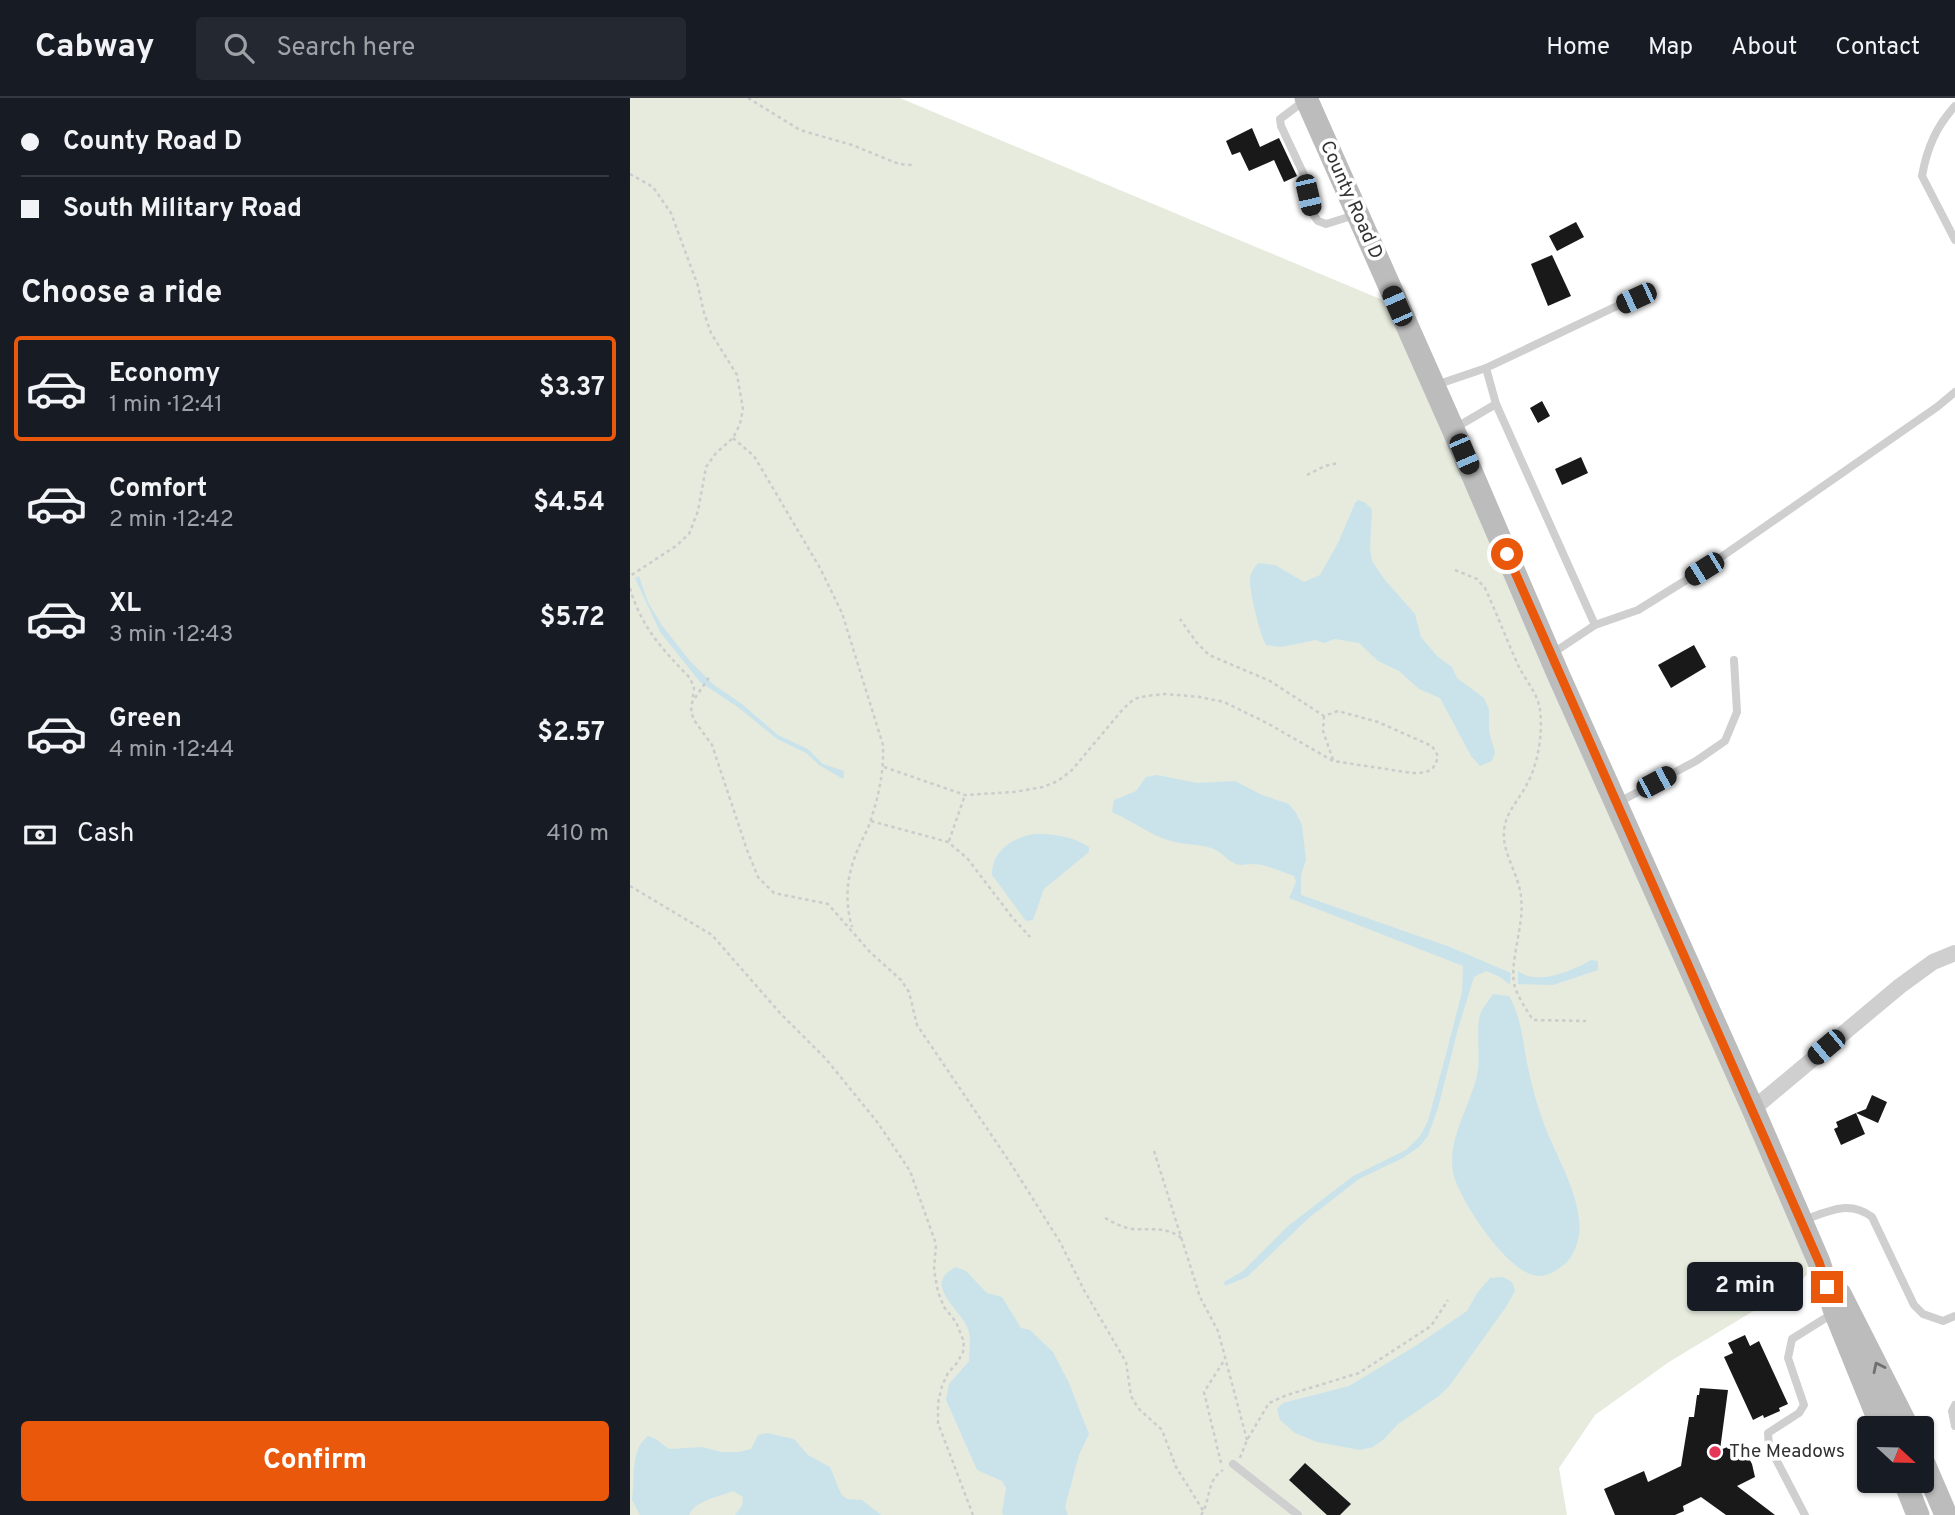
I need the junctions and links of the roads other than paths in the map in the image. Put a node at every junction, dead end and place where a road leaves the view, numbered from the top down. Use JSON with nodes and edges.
{"nodes":[{"id":1,"x":1306,"y":99,"type":"edge"},
{"id":2,"x":1955,"y":106,"type":"edge"},
{"id":3,"x":1357,"y":214,"type":"junction"},
{"id":4,"x":1955,"y":240,"type":"edge"},
{"id":5,"x":1636,"y":298,"type":"dead end"},
{"id":6,"x":1486,"y":368,"type":"junction"},
{"id":7,"x":1433,"y":386,"type":"junction"},
{"id":8,"x":1955,"y":392,"type":"edge"},
{"id":9,"x":1496,"y":404,"type":"junction"},
{"id":10,"x":1453,"y":429,"type":"junction"},
{"id":11,"x":1595,"y":625,"type":"junction"},
{"id":12,"x":1550,"y":655,"type":"junction"},
{"id":13,"x":1734,"y":660,"type":"dead end"},
{"id":14,"x":1616,"y":803,"type":"junction"},
{"id":15,"x":1955,"y":953,"type":"edge"},
{"id":16,"x":1753,"y":1109,"type":"junction"},
{"id":17,"x":1801,"y":1222,"type":"junction"},
{"id":18,"x":1819,"y":1262,"type":"junction"},
{"id":19,"x":1835,"y":1312,"type":"junction"},
{"id":20,"x":1955,"y":1316,"type":"edge"},
{"id":21,"x":1955,"y":1405,"type":"edge"},
{"id":22,"x":1877,"y":1416,"type":"edge"},
{"id":23,"x":1902,"y":1416,"type":"edge"},
{"id":24,"x":1955,"y":1426,"type":"edge"},
{"id":25,"x":1233,"y":1464,"type":"road end"},
{"id":26,"x":1934,"y":1483,"type":"edge"},
{"id":27,"x":1905,"y":1493,"type":"edge"},
{"id":28,"x":1908,"y":1493,"type":"edge"},
{"id":29,"x":1946,"y":1507,"type":"edge"},
{"id":30,"x":1298,"y":1515,"type":"edge"},
{"id":31,"x":1805,"y":1515,"type":"edge"},
{"id":32,"x":1904,"y":1515,"type":"edge"},
{"id":33,"x":1918,"y":1515,"type":"edge"}],
"edges":[{"from":1,"to":3,"type":"main road","name":"County Road D"},
{"from":1,"to":3,"type":"lane"},
{"from":2,"to":4,"type":"lane"},
{"from":3,"to":7,"type":"main road","name":"County Road D"},
{"from":5,"to":6,"type":"lane"},
{"from":6,"to":7,"type":"lane"},
{"from":6,"to":9,"type":"lane"},
{"from":7,"to":10,"type":"main road","name":"County Road D"},
{"from":8,"to":11,"type":"lane"},
{"from":9,"to":10,"type":"lane"},
{"from":9,"to":11,"type":"lane"},
{"from":10,"to":12,"type":"main road","name":"County Road D"},
{"from":11,"to":12,"type":"lane"},
{"from":12,"to":14,"type":"main road","name":"County Road D"},
{"from":13,"to":14,"type":"lane"},
{"from":14,"to":16,"type":"main road","name":"County Road D"},
{"from":15,"to":16,"type":"street"},
{"from":16,"to":17,"type":"main road","name":"County Road D"},
{"from":17,"to":18,"type":"main road","name":"County Road D"},
{"from":17,"to":20,"type":"lane"},
{"from":18,"to":19,"type":"main road"},
{"from":23,"to":18,"type":"main road","one_way":true},
{"from":19,"to":22,"type":"main road"},
{"from":19,"to":31,"type":"lane"},
{"from":21,"to":24,"type":"lane"},
{"from":25,"to":30,"type":"lane"},
{"from":26,"to":29,"type":"main road"},
{"from":27,"to":32,"type":"main road"},
{"from":28,"to":33,"type":"main road"}]}
